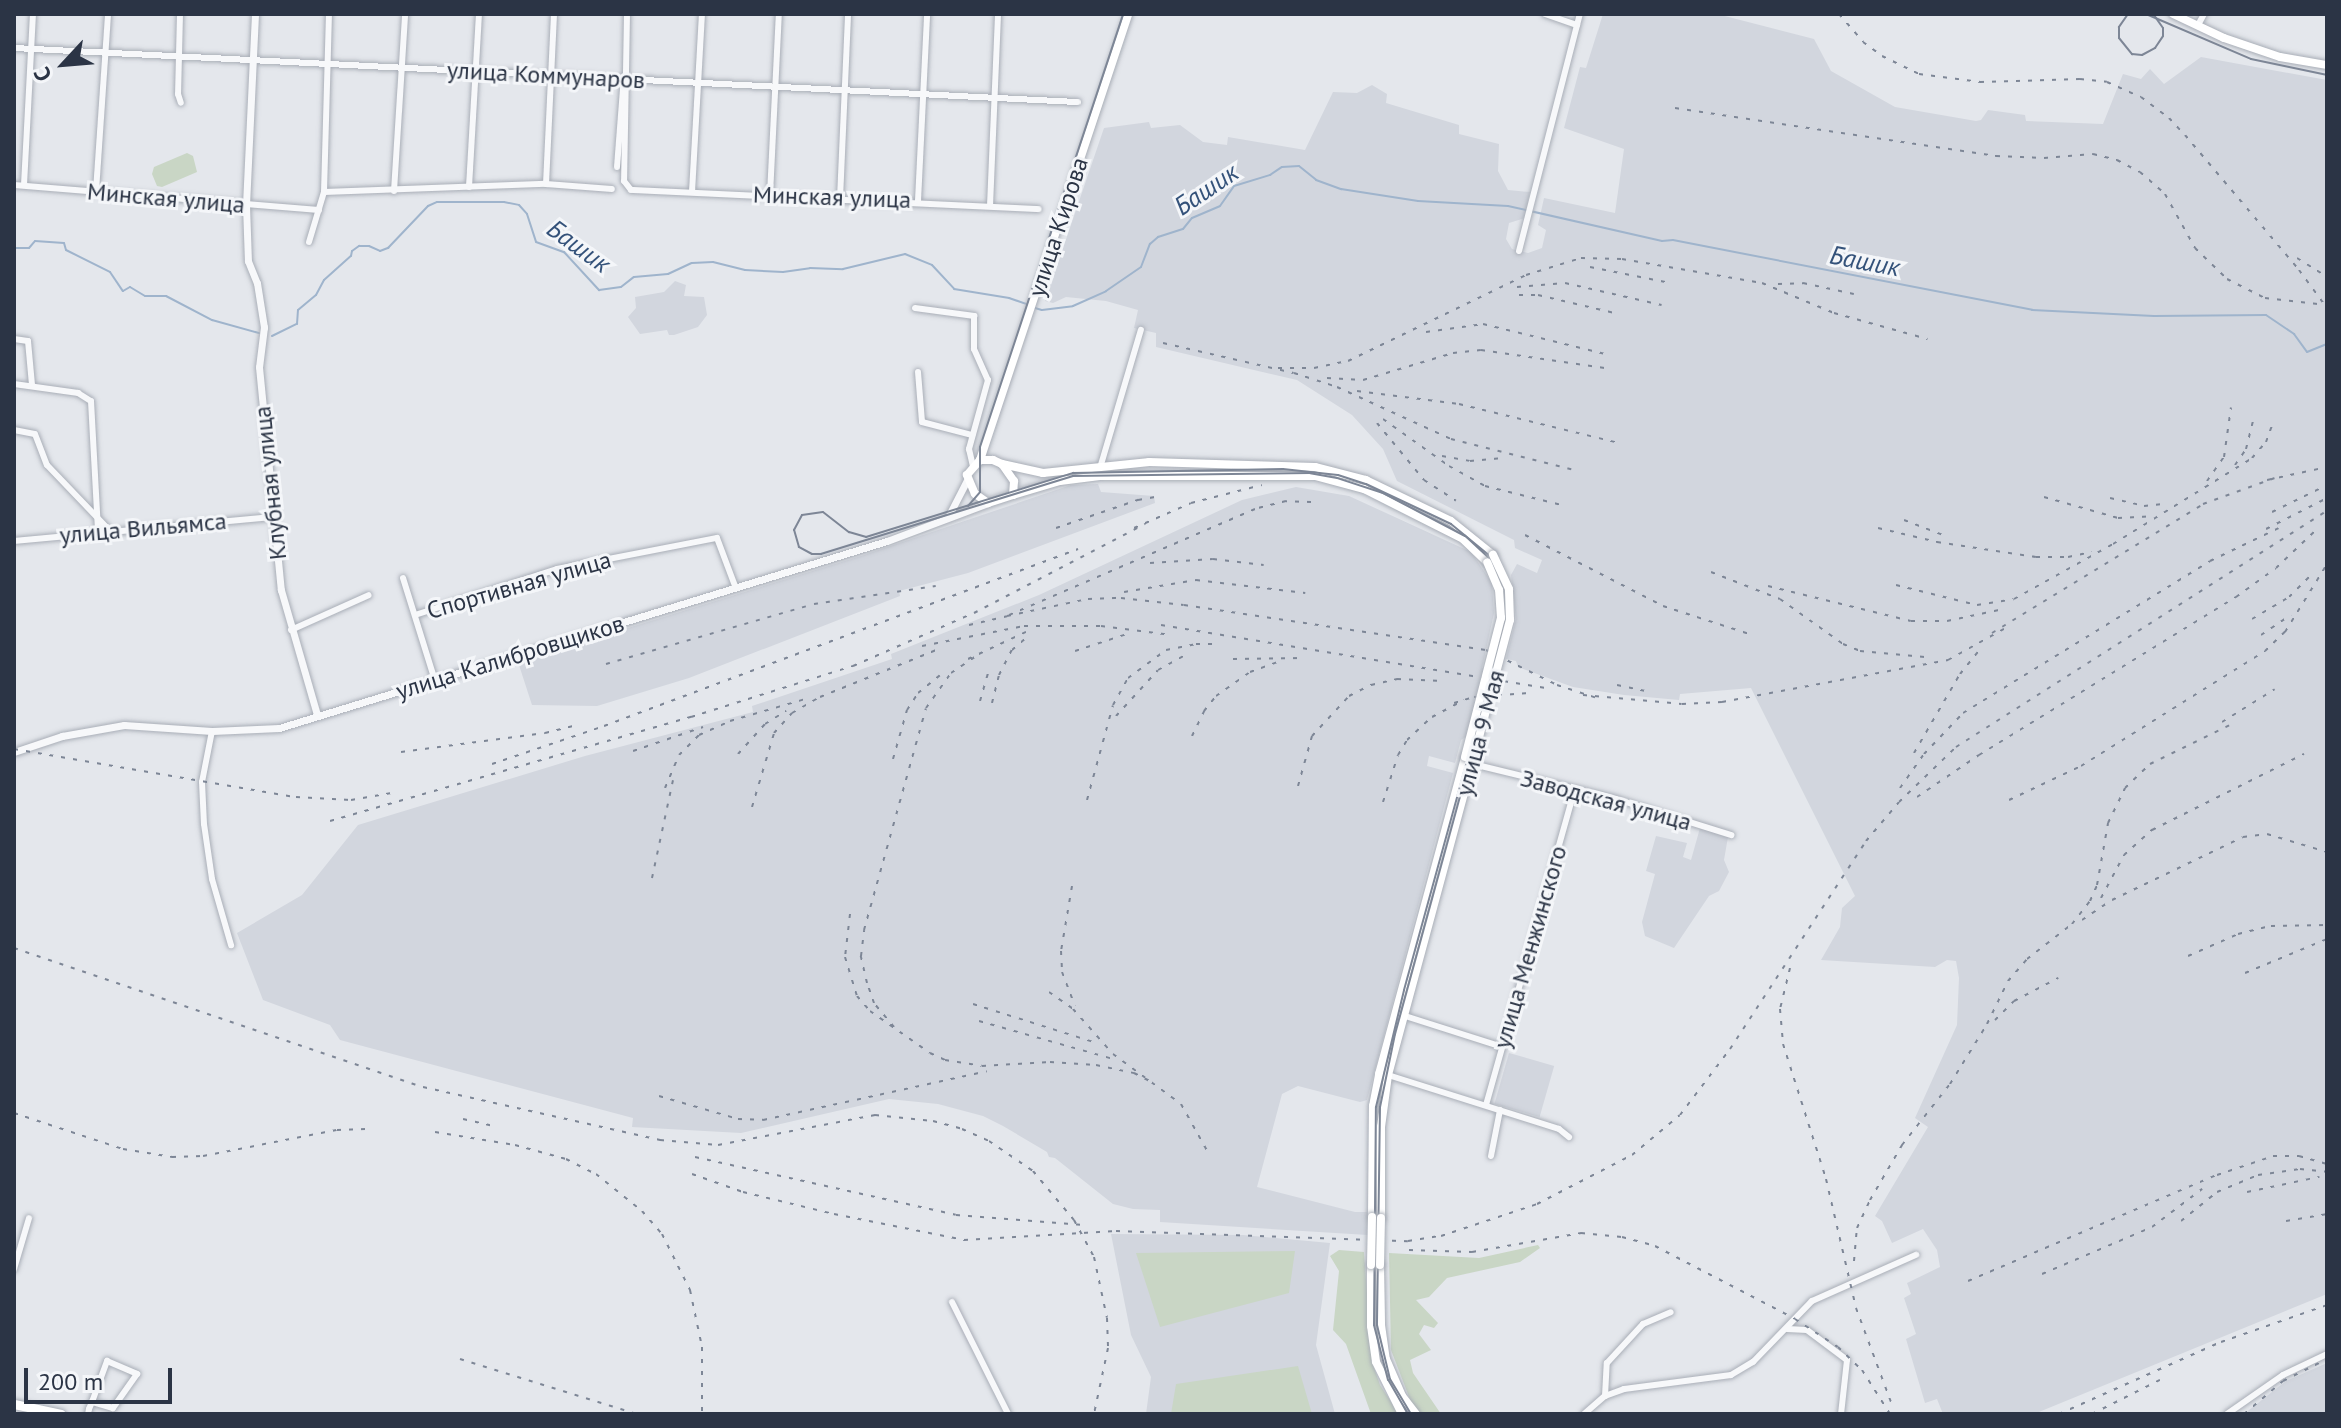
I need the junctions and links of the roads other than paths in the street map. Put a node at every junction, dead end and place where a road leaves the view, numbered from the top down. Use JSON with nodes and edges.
{"nodes":[{"id":1,"x":33,"y":14,"type":"edge"},
{"id":2,"x":108,"y":14,"type":"edge"},
{"id":3,"x":180,"y":14,"type":"edge"},
{"id":4,"x":255,"y":14,"type":"edge"},
{"id":5,"x":329,"y":14,"type":"edge"},
{"id":6,"x":405,"y":14,"type":"edge"},
{"id":7,"x":479,"y":14,"type":"edge"},
{"id":8,"x":554,"y":14,"type":"edge"},
{"id":9,"x":627,"y":14,"type":"edge"},
{"id":10,"x":702,"y":14,"type":"edge"},
{"id":11,"x":779,"y":14,"type":"edge"},
{"id":12,"x":848,"y":14,"type":"edge"},
{"id":13,"x":927,"y":14,"type":"edge"},
{"id":14,"x":998,"y":14,"type":"edge"},
{"id":15,"x":1128,"y":14,"type":"edge"},
{"id":16,"x":1545,"y":14,"type":"edge"},
{"id":17,"x":1580,"y":14,"type":"edge"},
{"id":18,"x":2173,"y":14,"type":"edge"},
{"id":19,"x":2204,"y":14,"type":"edge"},
{"id":20,"x":1577,"y":25,"type":"junction"},
{"id":21,"x":2198,"y":25,"type":"junction"},
{"id":22,"x":14,"y":48,"type":"edge"},
{"id":23,"x":31,"y":49,"type":"junction"},
{"id":24,"x":106,"y":52,"type":"junction"},
{"id":25,"x":180,"y":58,"type":"junction"},
{"id":26,"x":252,"y":60,"type":"junction"},
{"id":27,"x":326,"y":64,"type":"junction"},
{"id":28,"x":2327,"y":65,"type":"edge"},
{"id":29,"x":404,"y":69,"type":"junction"},
{"id":30,"x":477,"y":71,"type":"junction"},
{"id":31,"x":551,"y":75,"type":"junction"},
{"id":32,"x":624,"y":77,"type":"junction"},
{"id":33,"x":699,"y":83,"type":"junction"},
{"id":34,"x":775,"y":88,"type":"junction"},
{"id":35,"x":845,"y":91,"type":"junction"},
{"id":36,"x":923,"y":95,"type":"junction"},
{"id":37,"x":995,"y":98,"type":"junction"},
{"id":38,"x":1078,"y":102,"type":"dead end"},
{"id":39,"x":181,"y":103,"type":"dead end"},
{"id":40,"x":622,"y":152,"type":"junction"},
{"id":41,"x":617,"y":167,"type":"dead end"},
{"id":42,"x":546,"y":184,"type":"junction"},
{"id":43,"x":14,"y":185,"type":"edge"},
{"id":44,"x":24,"y":185,"type":"junction"},
{"id":45,"x":469,"y":187,"type":"junction"},
{"id":46,"x":612,"y":189,"type":"dead end"},
{"id":47,"x":96,"y":191,"type":"junction"},
{"id":48,"x":394,"y":191,"type":"junction"},
{"id":49,"x":324,"y":192,"type":"junction"},
{"id":50,"x":692,"y":192,"type":"junction"},
{"id":51,"x":770,"y":195,"type":"junction"},
{"id":52,"x":840,"y":199,"type":"junction"},
{"id":53,"x":918,"y":201,"type":"junction"},
{"id":54,"x":246,"y":205,"type":"junction"},
{"id":55,"x":990,"y":206,"type":"junction"},
{"id":56,"x":1039,"y":209,"type":"dead end"},
{"id":57,"x":319,"y":210,"type":"junction"},
{"id":58,"x":309,"y":242,"type":"dead end"},
{"id":59,"x":1519,"y":251,"type":"dead end"},
{"id":60,"x":915,"y":308,"type":"dead end"},
{"id":61,"x":1141,"y":330,"type":"dead end"},
{"id":62,"x":14,"y":339,"type":"edge"},
{"id":63,"x":918,"y":372,"type":"dead end"},
{"id":64,"x":14,"y":384,"type":"edge"},
{"id":65,"x":32,"y":385,"type":"junction"},
{"id":66,"x":14,"y":430,"type":"edge"},
{"id":67,"x":972,"y":435,"type":"junction"},
{"id":68,"x":987,"y":441,"type":"junction"},
{"id":69,"x":1000,"y":462,"type":"junction"},
{"id":70,"x":976,"y":463,"type":"junction"},
{"id":71,"x":1100,"y":465,"type":"junction"},
{"id":72,"x":1100,"y":476,"type":"junction"},
{"id":73,"x":967,"y":480,"type":"junction"},
{"id":74,"x":1013,"y":495,"type":"junction"},
{"id":75,"x":988,"y":503,"type":"junction"},
{"id":76,"x":97,"y":516,"type":"junction"},
{"id":77,"x":272,"y":517,"type":"junction"},
{"id":78,"x":948,"y":517,"type":"junction"},
{"id":79,"x":110,"y":531,"type":"junction"},
{"id":80,"x":98,"y":532,"type":"junction"},
{"id":81,"x":14,"y":541,"type":"edge"},
{"id":82,"x":1490,"y":559,"type":"junction"},
{"id":83,"x":403,"y":578,"type":"dead end"},
{"id":84,"x":735,"y":586,"type":"junction"},
{"id":85,"x":369,"y":595,"type":"dead end"},
{"id":86,"x":415,"y":615,"type":"junction"},
{"id":87,"x":291,"y":630,"type":"junction"},
{"id":88,"x":435,"y":682,"type":"junction"},
{"id":89,"x":317,"y":715,"type":"junction"},
{"id":90,"x":212,"y":731,"type":"junction"},
{"id":91,"x":14,"y":752,"type":"edge"},
{"id":92,"x":1473,"y":761,"type":"junction"},
{"id":93,"x":1575,"y":789,"type":"junction"},
{"id":94,"x":1731,"y":835,"type":"dead end"},
{"id":95,"x":231,"y":945,"type":"dead end"},
{"id":96,"x":1398,"y":1014,"type":"junction"},
{"id":97,"x":1502,"y":1047,"type":"junction"},
{"id":98,"x":1388,"y":1075,"type":"junction"},
{"id":99,"x":1486,"y":1105,"type":"junction"},
{"id":100,"x":1500,"y":1110,"type":"junction"},
{"id":101,"x":1569,"y":1137,"type":"dead end"},
{"id":102,"x":1491,"y":1156,"type":"dead end"},
{"id":103,"x":1376,"y":1217,"type":"junction"},
{"id":104,"x":29,"y":1218,"type":"dead end"},
{"id":105,"x":1916,"y":1255,"type":"dead end"},
{"id":106,"x":1375,"y":1265,"type":"junction"},
{"id":107,"x":14,"y":1269,"type":"edge"},
{"id":108,"x":952,"y":1302,"type":"dead end"},
{"id":109,"x":1671,"y":1312,"type":"dead end"},
{"id":110,"x":1787,"y":1329,"type":"junction"},
{"id":111,"x":2327,"y":1354,"type":"edge"},
{"id":112,"x":1605,"y":1396,"type":"junction"},
{"id":113,"x":92,"y":1402,"type":"junction"},
{"id":114,"x":14,"y":1404,"type":"edge"},
{"id":115,"x":61,"y":1414,"type":"edge"},
{"id":116,"x":88,"y":1414,"type":"edge"},
{"id":117,"x":1008,"y":1414,"type":"edge"},
{"id":118,"x":1402,"y":1414,"type":"edge"},
{"id":119,"x":1416,"y":1414,"type":"edge"},
{"id":120,"x":1584,"y":1414,"type":"edge"},
{"id":121,"x":1841,"y":1414,"type":"edge"},
{"id":122,"x":2227,"y":1414,"type":"edge"}],
"edges":[{"from":1,"to":23,"type":"street"},
{"from":2,"to":24,"type":"street"},
{"from":3,"to":25,"type":"street"},
{"from":4,"to":26,"type":"street","name":"Клубная улица"},
{"from":5,"to":27,"type":"street"},
{"from":6,"to":29,"type":"street"},
{"from":7,"to":30,"type":"street"},
{"from":8,"to":31,"type":"street"},
{"from":9,"to":32,"type":"street"},
{"from":10,"to":33,"type":"street"},
{"from":11,"to":34,"type":"street"},
{"from":12,"to":35,"type":"street"},
{"from":13,"to":36,"type":"street"},
{"from":14,"to":37,"type":"street"},
{"from":15,"to":68,"type":"main road","name":"улица Кирова"},
{"from":16,"to":20,"type":"street"},
{"from":17,"to":20,"type":"street"},
{"from":18,"to":21,"type":"main road"},
{"from":19,"to":21,"type":"street"},
{"from":20,"to":59,"type":"street"},
{"from":21,"to":28,"type":"main road"},
{"from":22,"to":23,"type":"street","name":"улица Коммунаров"},
{"from":23,"to":24,"type":"street","name":"улица Коммунаров"},
{"from":23,"to":44,"type":"street"},
{"from":24,"to":25,"type":"street","name":"улица Коммунаров"},
{"from":24,"to":47,"type":"street"},
{"from":25,"to":26,"type":"street","name":"улица Коммунаров"},
{"from":25,"to":39,"type":"street"},
{"from":26,"to":27,"type":"street","name":"улица Коммунаров"},
{"from":26,"to":54,"type":"street","name":"Клубная улица"},
{"from":27,"to":29,"type":"street","name":"улица Коммунаров"},
{"from":27,"to":49,"type":"street"},
{"from":29,"to":30,"type":"street","name":"улица Коммунаров"},
{"from":29,"to":48,"type":"street"},
{"from":30,"to":31,"type":"street","name":"улица Коммунаров"},
{"from":30,"to":45,"type":"street"},
{"from":31,"to":32,"type":"street","name":"улица Коммунаров"},
{"from":31,"to":42,"type":"street"},
{"from":32,"to":33,"type":"street","name":"улица Коммунаров"},
{"from":32,"to":40,"type":"street"},
{"from":33,"to":34,"type":"street","name":"улица Коммунаров"},
{"from":33,"to":50,"type":"street"},
{"from":34,"to":35,"type":"street","name":"улица Коммунаров"},
{"from":34,"to":51,"type":"street"},
{"from":35,"to":36,"type":"street","name":"улица Коммунаров"},
{"from":35,"to":52,"type":"street"},
{"from":36,"to":37,"type":"street","name":"улица Коммунаров"},
{"from":36,"to":53,"type":"street"},
{"from":37,"to":38,"type":"street","name":"улица Коммунаров"},
{"from":37,"to":55,"type":"street"},
{"from":40,"to":41,"type":"street"},
{"from":40,"to":50,"type":"street","name":"Минская улица"},
{"from":42,"to":45,"type":"street"},
{"from":42,"to":46,"type":"street"},
{"from":43,"to":44,"type":"street","name":"Минская улица"},
{"from":44,"to":47,"type":"street","name":"Минская улица"},
{"from":45,"to":48,"type":"street"},
{"from":47,"to":54,"type":"street","name":"Минская улица"},
{"from":48,"to":49,"type":"street"},
{"from":49,"to":57,"type":"street"},
{"from":50,"to":51,"type":"street","name":"Минская улица"},
{"from":51,"to":52,"type":"street","name":"Минская улица"},
{"from":52,"to":53,"type":"street","name":"Минская улица"},
{"from":53,"to":55,"type":"street","name":"Минская улица"},
{"from":54,"to":57,"type":"street","name":"Минская улица"},
{"from":54,"to":77,"type":"street","name":"Клубная улица"},
{"from":55,"to":56,"type":"street","name":"Минская улица"},
{"from":57,"to":58,"type":"street"},
{"from":60,"to":67,"type":"street"},
{"from":61,"to":71,"type":"street"},
{"from":62,"to":65,"type":"street"},
{"from":63,"to":67,"type":"street"},
{"from":64,"to":65,"type":"street"},
{"from":65,"to":76,"type":"street"},
{"from":66,"to":76,"type":"street"},
{"from":67,"to":70,"type":"street"},
{"from":68,"to":69,"type":"main road"},
{"from":68,"to":70,"type":"main road","name":"улица Кирова"},
{"from":69,"to":70,"type":"main road"},
{"from":69,"to":71,"type":"main road"},
{"from":69,"to":74,"type":"main road"},
{"from":70,"to":73,"type":"main road","name":"улица Кирова"},
{"from":71,"to":72,"type":"street"},
{"from":71,"to":82,"type":"main road"},
{"from":72,"to":74,"type":"main road"},
{"from":72,"to":82,"type":"main road"},
{"from":73,"to":75,"type":"main road"},
{"from":73,"to":78,"type":"street"},
{"from":74,"to":75,"type":"main road"},
{"from":75,"to":78,"type":"street","name":"улица Калибровщиков"},
{"from":76,"to":79,"type":"street"},
{"from":76,"to":80,"type":"street"},
{"from":77,"to":79,"type":"street","name":"улица Вильямса"},
{"from":77,"to":87,"type":"street","name":"Клубная улица"},
{"from":78,"to":84,"type":"street","name":"улица Калибровщиков"},
{"from":79,"to":80,"type":"street","name":"улица Вильямса"},
{"from":80,"to":81,"type":"street","name":"улица Вильямса"},
{"from":82,"to":92,"type":"main road","name":"улица 9 Мая","bridge":true},
{"from":83,"to":86,"type":"street"},
{"from":84,"to":86,"type":"street","name":"Спортивная улица"},
{"from":84,"to":88,"type":"street","name":"улица Калибровщиков"},
{"from":85,"to":87,"type":"street"},
{"from":86,"to":88,"type":"street"},
{"from":87,"to":89,"type":"street","name":"Клубная улица"},
{"from":88,"to":89,"type":"street","name":"улица Калибровщиков"},
{"from":89,"to":90,"type":"street","name":"улица Калибровщиков"},
{"from":90,"to":91,"type":"street","name":"улица Калибровщиков"},
{"from":90,"to":95,"type":"street"},
{"from":92,"to":93,"type":"street","name":"Заводская улица"},
{"from":92,"to":96,"type":"main road","name":"улица 9 Мая"},
{"from":93,"to":94,"type":"street","name":"Заводская улица"},
{"from":93,"to":97,"type":"street","name":"улица Менжинского"},
{"from":96,"to":97,"type":"street"},
{"from":96,"to":98,"type":"main road","name":"улица 9 Мая"},
{"from":96,"to":103,"type":"main road","name":"улица 9 Мая"},
{"from":97,"to":99,"type":"street","name":"улица Менжинского"},
{"from":98,"to":99,"type":"street"},
{"from":98,"to":103,"type":"main road","name":"улица 9 Мая"},
{"from":99,"to":100,"type":"street"},
{"from":100,"to":101,"type":"street"},
{"from":100,"to":102,"type":"street"},
{"from":103,"to":106,"type":"main road","name":"улица 9 Мая","bridge":true},
{"from":104,"to":107,"type":"street"},
{"from":105,"to":110,"type":"street"},
{"from":106,"to":118,"type":"main road","name":"улица 9 Мая"},
{"from":106,"to":119,"type":"main road","name":"улица 9 Мая"},
{"from":108,"to":117,"type":"street"},
{"from":109,"to":112,"type":"street"},
{"from":110,"to":112,"type":"street"},
{"from":110,"to":121,"type":"street"},
{"from":111,"to":122,"type":"street"},
{"from":112,"to":120,"type":"street"},
{"from":113,"to":113,"type":"street"},
{"from":113,"to":116,"type":"street"},
{"from":114,"to":115,"type":"main road"}]}
